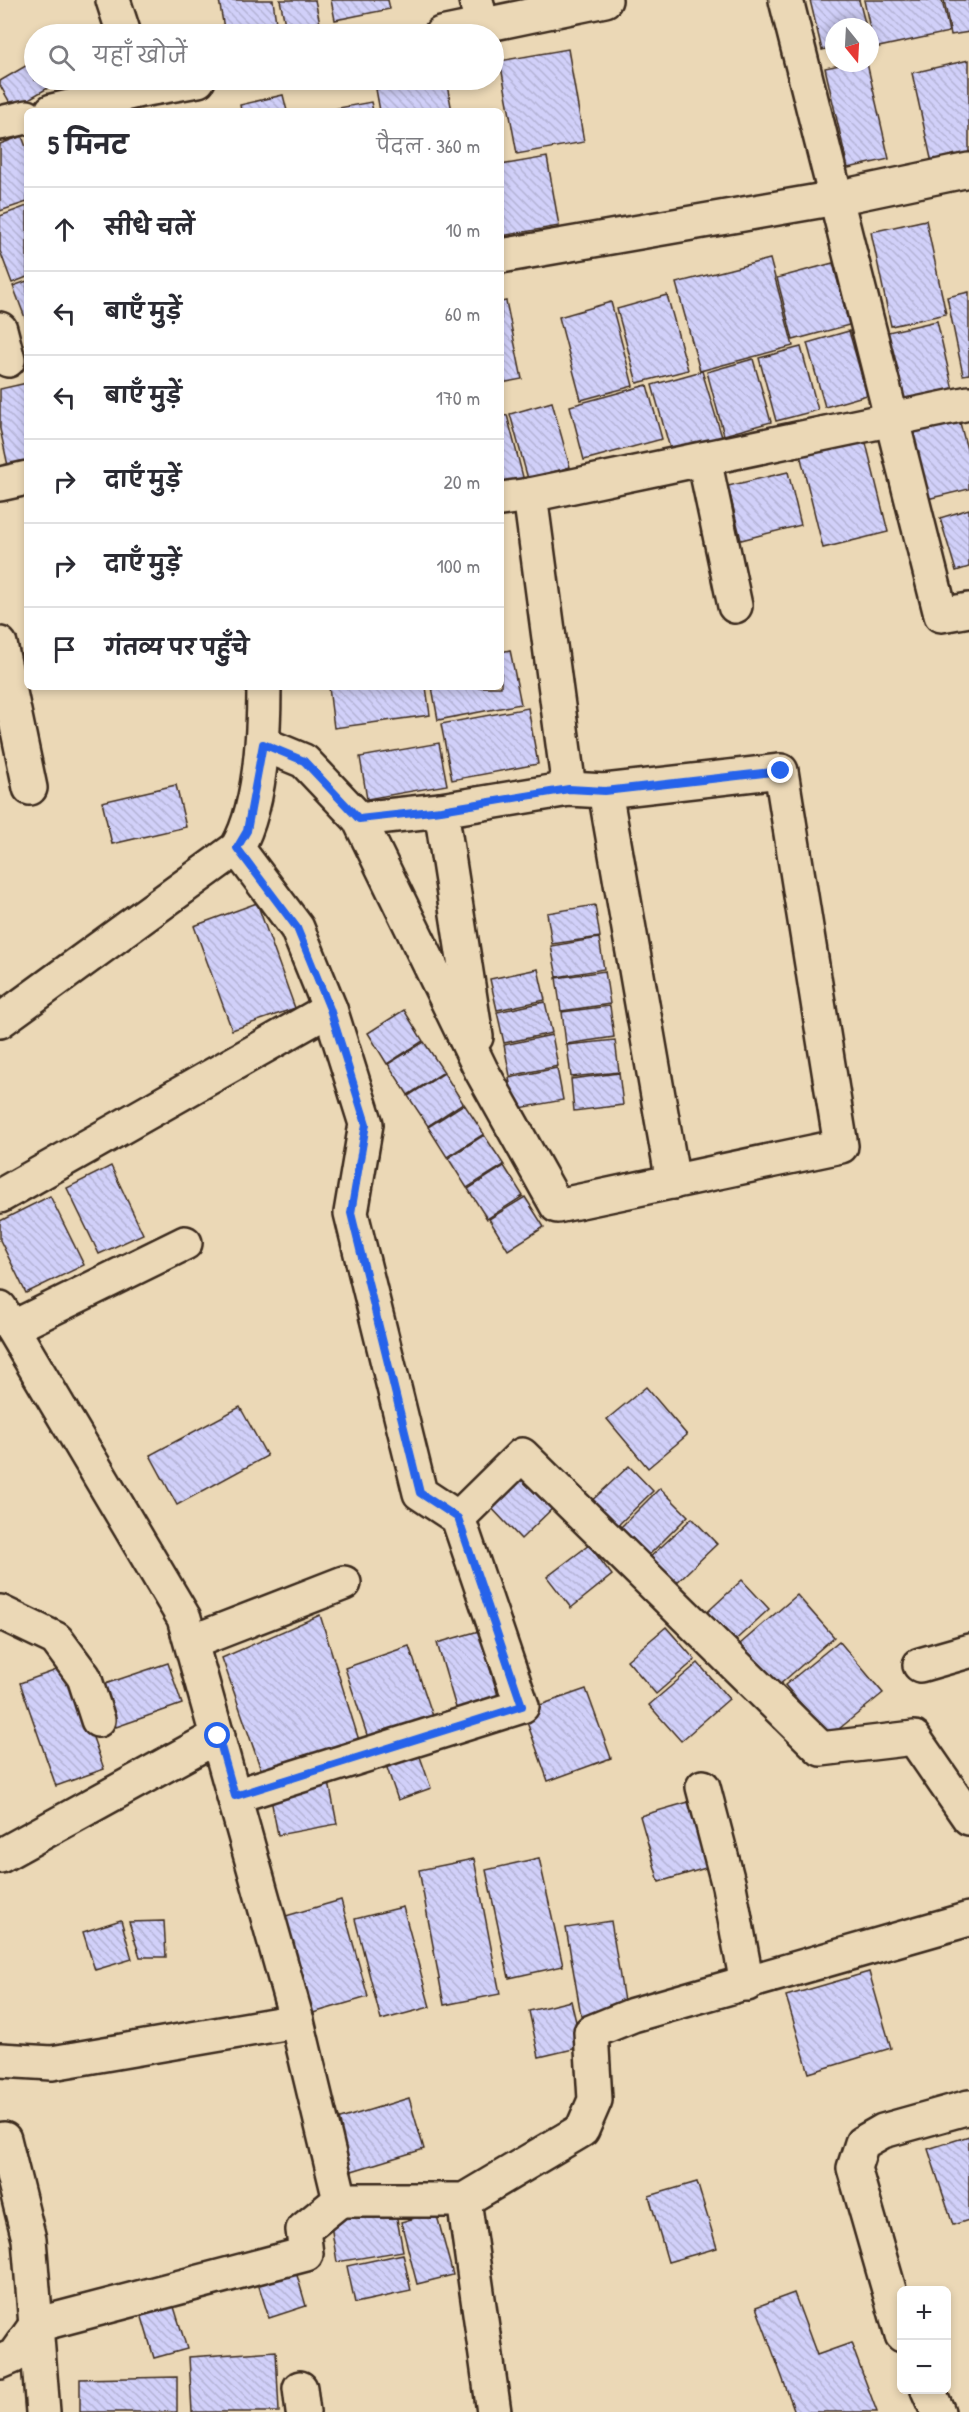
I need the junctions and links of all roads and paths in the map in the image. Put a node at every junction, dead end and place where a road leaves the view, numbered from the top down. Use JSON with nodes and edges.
{"nodes":[{"id":1,"x":113,"y":0,"type":"edge"},
{"id":2,"x":786,"y":0,"type":"edge"},
{"id":3,"x":597,"y":1,"type":"edge"},
{"id":4,"x":479,"y":14,"type":"edge"},
{"id":5,"x":121,"y":24,"type":"edge"},
{"id":6,"x":460,"y":24,"type":"edge"},
{"id":7,"x":143,"y":93,"type":"edge"},
{"id":8,"x":67,"y":108,"type":"edge"},
{"id":9,"x":24,"y":118,"type":"edge"},
{"id":10,"x":0,"y":123,"type":"edge"},
{"id":11,"x":969,"y":170,"type":"edge"},
{"id":12,"x":836,"y":198,"type":"junction"},
{"id":13,"x":504,"y":255,"type":"edge"},
{"id":14,"x":969,"y":403,"type":"edge"},
{"id":15,"x":892,"y":420,"type":"junction"},
{"id":16,"x":704,"y":459,"type":"junction"},
{"id":17,"x":24,"y":479,"type":"edge"},
{"id":18,"x":0,"y":484,"type":"edge"},
{"id":19,"x":515,"y":497,"type":"edge"},
{"id":20,"x":735,"y":606,"type":"dead end"},
{"id":21,"x":969,"y":610,"type":"edge"},
{"id":22,"x":0,"y":644,"type":"edge"},
{"id":23,"x":264,"y":690,"type":"edge"},
{"id":24,"x":263,"y":744,"type":"junction"},
{"id":25,"x":30,"y":788,"type":"dead end"},
{"id":26,"x":569,"y":789,"type":"junction"},
{"id":27,"x":605,"y":791,"type":"junction"},
{"id":28,"x":441,"y":810,"type":"junction"},
{"id":29,"x":359,"y":819,"type":"junction"},
{"id":30,"x":237,"y":848,"type":"junction"},
{"id":31,"x":330,"y":1009,"type":"junction"},
{"id":32,"x":0,"y":1021,"type":"edge"},
{"id":33,"x":481,"y":1070,"type":"junction"},
{"id":34,"x":673,"y":1182,"type":"junction"},
{"id":35,"x":0,"y":1196,"type":"edge"},
{"id":36,"x":185,"y":1243,"type":"dead end"},
{"id":37,"x":6,"y":1318,"type":"edge"},
{"id":38,"x":458,"y":1518,"type":"junction"},
{"id":39,"x":344,"y":1583,"type":"dead end"},
{"id":40,"x":0,"y":1612,"type":"edge"},
{"id":41,"x":192,"y":1642,"type":"junction"},
{"id":42,"x":969,"y":1651,"type":"edge"},
{"id":43,"x":920,"y":1665,"type":"dead end"},
{"id":44,"x":98,"y":1720,"type":"dead end"},
{"id":45,"x":218,"y":1736,"type":"junction"},
{"id":46,"x":703,"y":1787,"type":"dead end"},
{"id":47,"x":235,"y":1796,"type":"junction"},
{"id":48,"x":969,"y":1818,"type":"edge"},
{"id":49,"x":0,"y":1856,"type":"edge"},
{"id":50,"x":969,"y":1918,"type":"edge"},
{"id":51,"x":747,"y":1984,"type":"junction"},
{"id":52,"x":297,"y":2021,"type":"junction"},
{"id":53,"x":0,"y":2060,"type":"edge"},
{"id":54,"x":969,"y":2107,"type":"edge"},
{"id":55,"x":4,"y":2139,"type":"dead end"},
{"id":56,"x":340,"y":2200,"type":"junction"},
{"id":57,"x":464,"y":2200,"type":"junction"},
{"id":58,"x":897,"y":2318,"type":"edge"},
{"id":59,"x":36,"y":2325,"type":"junction"},
{"id":60,"x":0,"y":2362,"type":"edge"},
{"id":61,"x":930,"y":2394,"type":"edge"},
{"id":62,"x":43,"y":2412,"type":"edge"},
{"id":63,"x":495,"y":2412,"type":"edge"},
{"id":64,"x":938,"y":2412,"type":"edge"}],
"edges":[{"from":1,"to":5,"type":"street"},
{"from":2,"to":12,"type":"street"},
{"from":3,"to":4,"type":"street"},
{"from":4,"to":6,"type":"street"},
{"from":7,"to":8,"type":"street"},
{"from":9,"to":10,"type":"street"},
{"from":11,"to":12,"type":"street"},
{"from":12,"to":13,"type":"street"},
{"from":12,"to":15,"type":"street"},
{"from":14,"to":15,"type":"street"},
{"from":15,"to":16,"type":"street"},
{"from":15,"to":21,"type":"street"},
{"from":16,"to":19,"type":"street"},
{"from":16,"to":20,"type":"street"},
{"from":17,"to":18,"type":"street"},
{"from":19,"to":26,"type":"street"},
{"from":22,"to":25,"type":"street"},
{"from":23,"to":24,"type":"street"},
{"from":24,"to":29,"type":"street"},
{"from":24,"to":30,"type":"street"},
{"from":26,"to":27,"type":"street"},
{"from":26,"to":28,"type":"street"},
{"from":27,"to":34,"type":"street"},
{"from":27,"to":34,"type":"street"},
{"from":28,"to":29,"type":"street"},
{"from":28,"to":33,"type":"street"},
{"from":29,"to":33,"type":"street"},
{"from":30,"to":31,"type":"street"},
{"from":30,"to":32,"type":"street"},
{"from":31,"to":35,"type":"street"},
{"from":31,"to":38,"type":"street"},
{"from":33,"to":34,"type":"street"},
{"from":36,"to":37,"type":"street"},
{"from":37,"to":41,"type":"street"},
{"from":38,"to":47,"type":"street"},
{"from":38,"to":48,"type":"street"},
{"from":39,"to":41,"type":"street"},
{"from":40,"to":44,"type":"street"},
{"from":41,"to":45,"type":"street"},
{"from":42,"to":43,"type":"street"},
{"from":45,"to":47,"type":"street"},
{"from":45,"to":49,"type":"street"},
{"from":46,"to":51,"type":"street"},
{"from":47,"to":52,"type":"street"},
{"from":50,"to":51,"type":"street"},
{"from":51,"to":57,"type":"street"},
{"from":52,"to":53,"type":"street"},
{"from":52,"to":56,"type":"street"},
{"from":54,"to":58,"type":"street"},
{"from":55,"to":59,"type":"street"},
{"from":56,"to":57,"type":"street"},
{"from":56,"to":59,"type":"street"},
{"from":57,"to":63,"type":"street"},
{"from":59,"to":60,"type":"street"},
{"from":59,"to":62,"type":"street"},
{"from":61,"to":64,"type":"street"}]}
